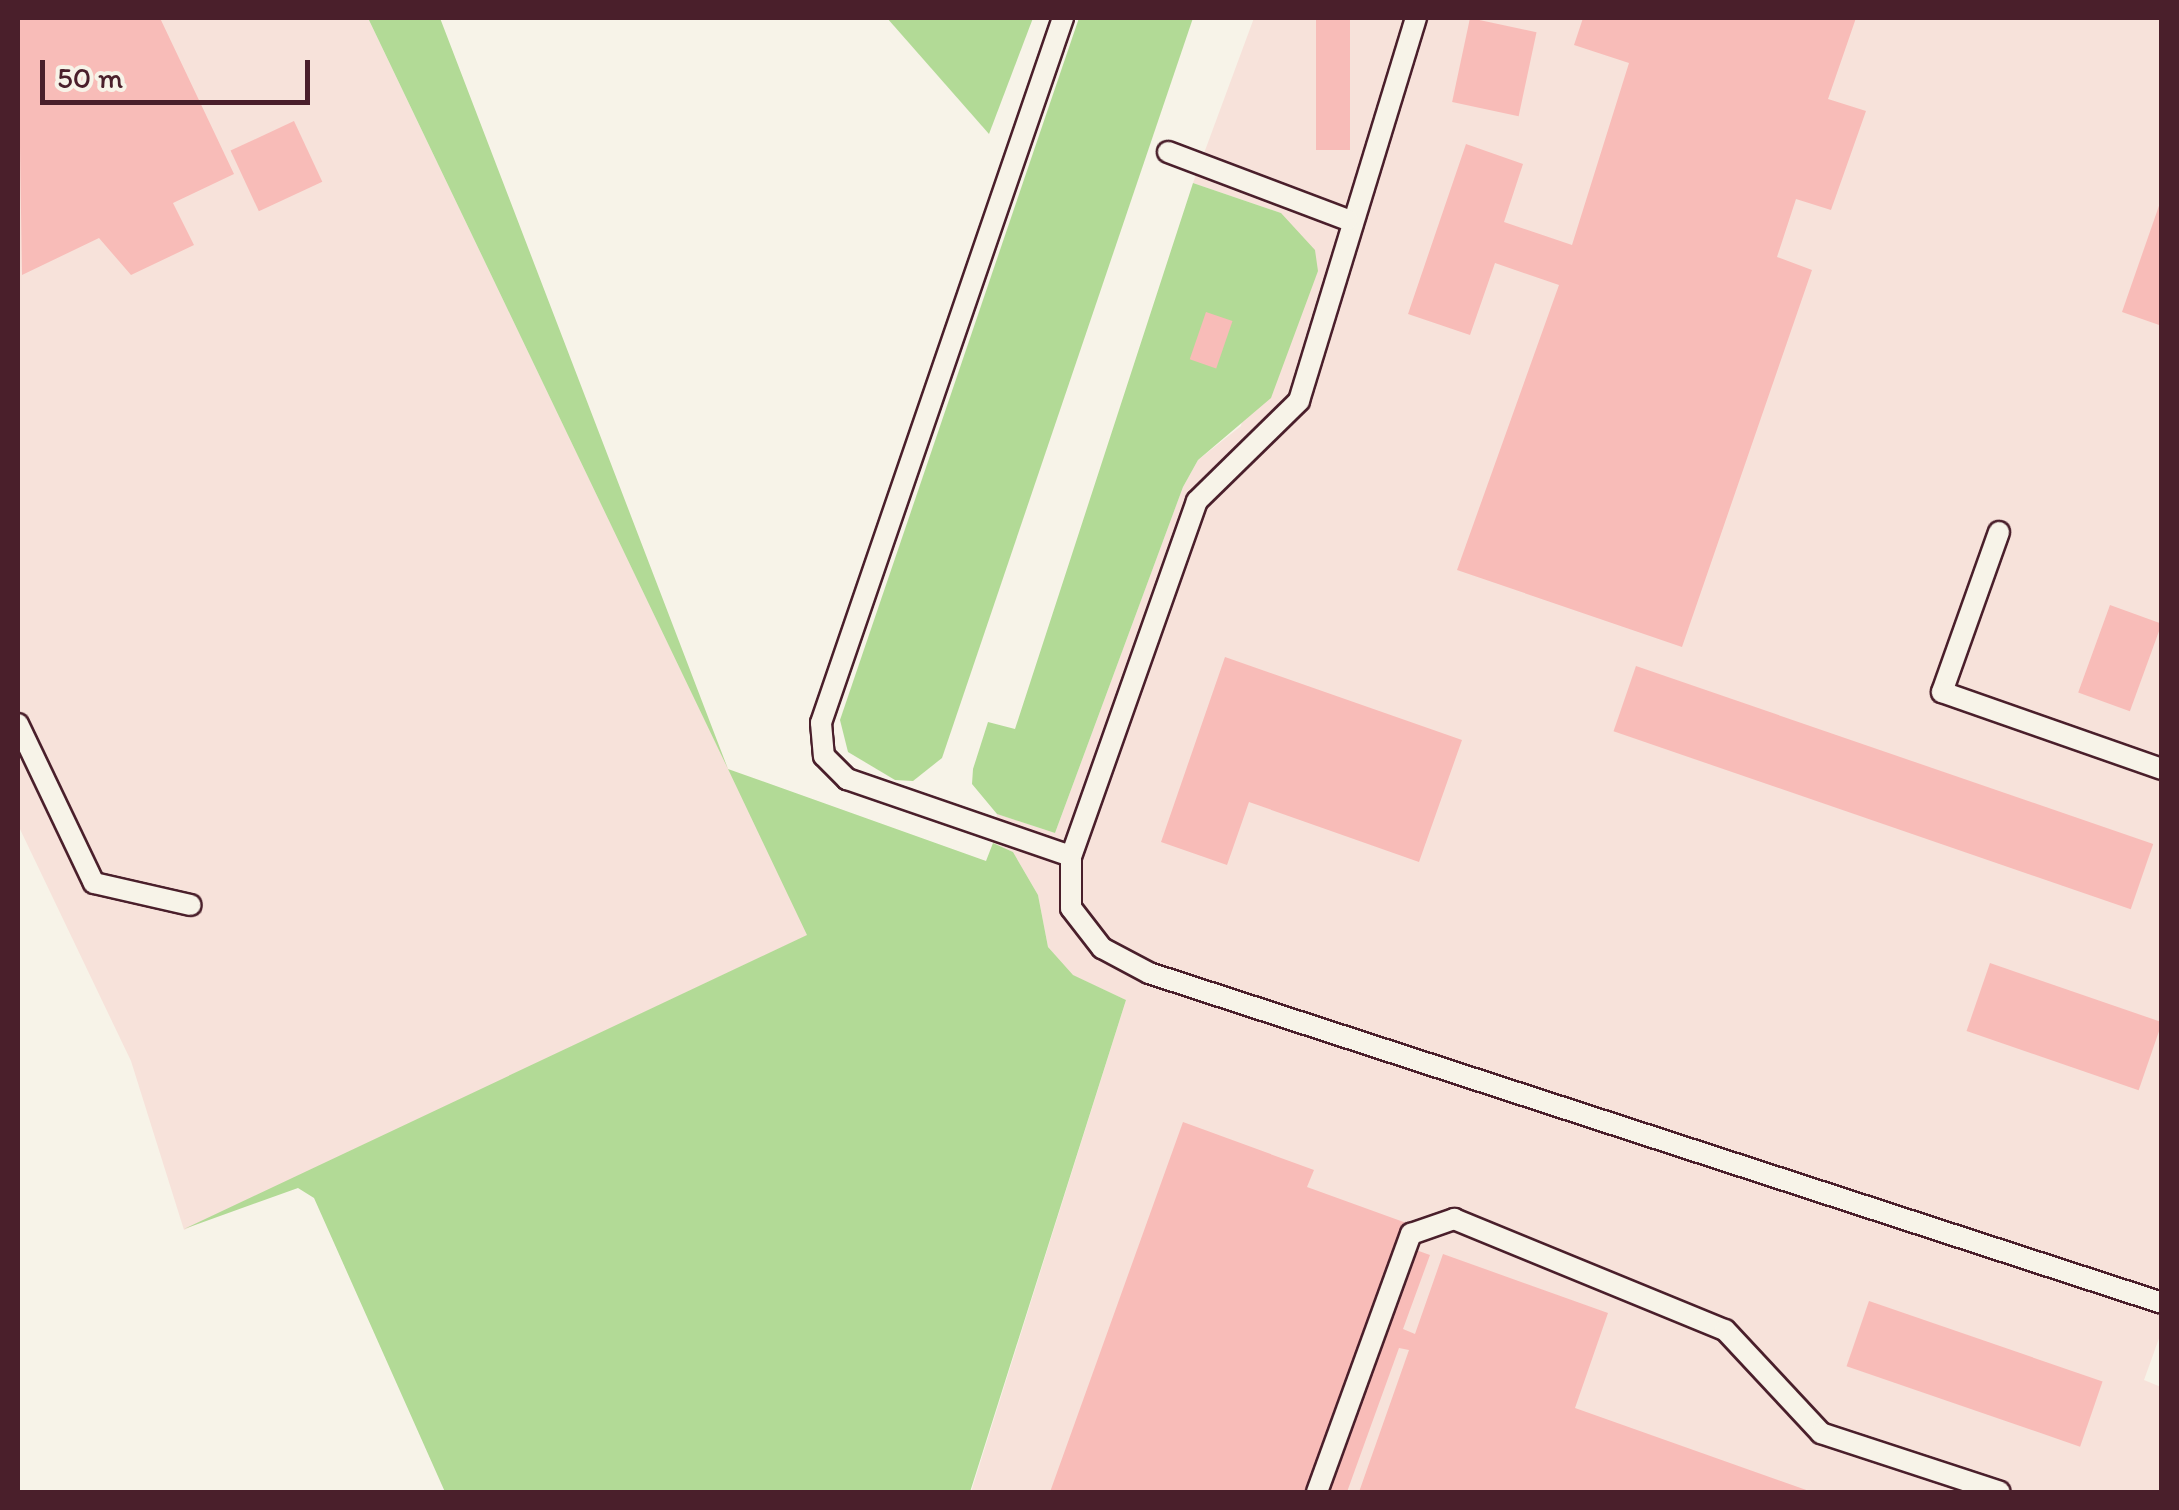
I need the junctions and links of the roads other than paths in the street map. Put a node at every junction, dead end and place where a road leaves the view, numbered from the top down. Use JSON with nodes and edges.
{"nodes":[{"id":1,"x":1063,"y":18,"type":"edge"},
{"id":2,"x":1416,"y":18,"type":"edge"},
{"id":3,"x":1168,"y":152,"type":"dead end"},
{"id":4,"x":1348,"y":220,"type":"junction"},
{"id":5,"x":1999,"y":532,"type":"dead end"},
{"id":6,"x":18,"y":724,"type":"edge"},
{"id":7,"x":2162,"y":769,"type":"edge"},
{"id":8,"x":1071,"y":856,"type":"junction"},
{"id":9,"x":190,"y":905,"type":"dead end"},
{"id":10,"x":2162,"y":1303,"type":"edge"},
{"id":11,"x":1316,"y":1492,"type":"edge"},
{"id":12,"x":2000,"y":1492,"type":"edge"}],
"edges":[{"from":1,"to":8,"type":"lane"},
{"from":2,"to":4,"type":"lane"},
{"from":3,"to":4,"type":"lane"},
{"from":4,"to":8,"type":"lane"},
{"from":5,"to":7,"type":"lane"},
{"from":6,"to":9,"type":"lane"},
{"from":8,"to":10,"type":"lane"},
{"from":11,"to":12,"type":"lane"}]}
